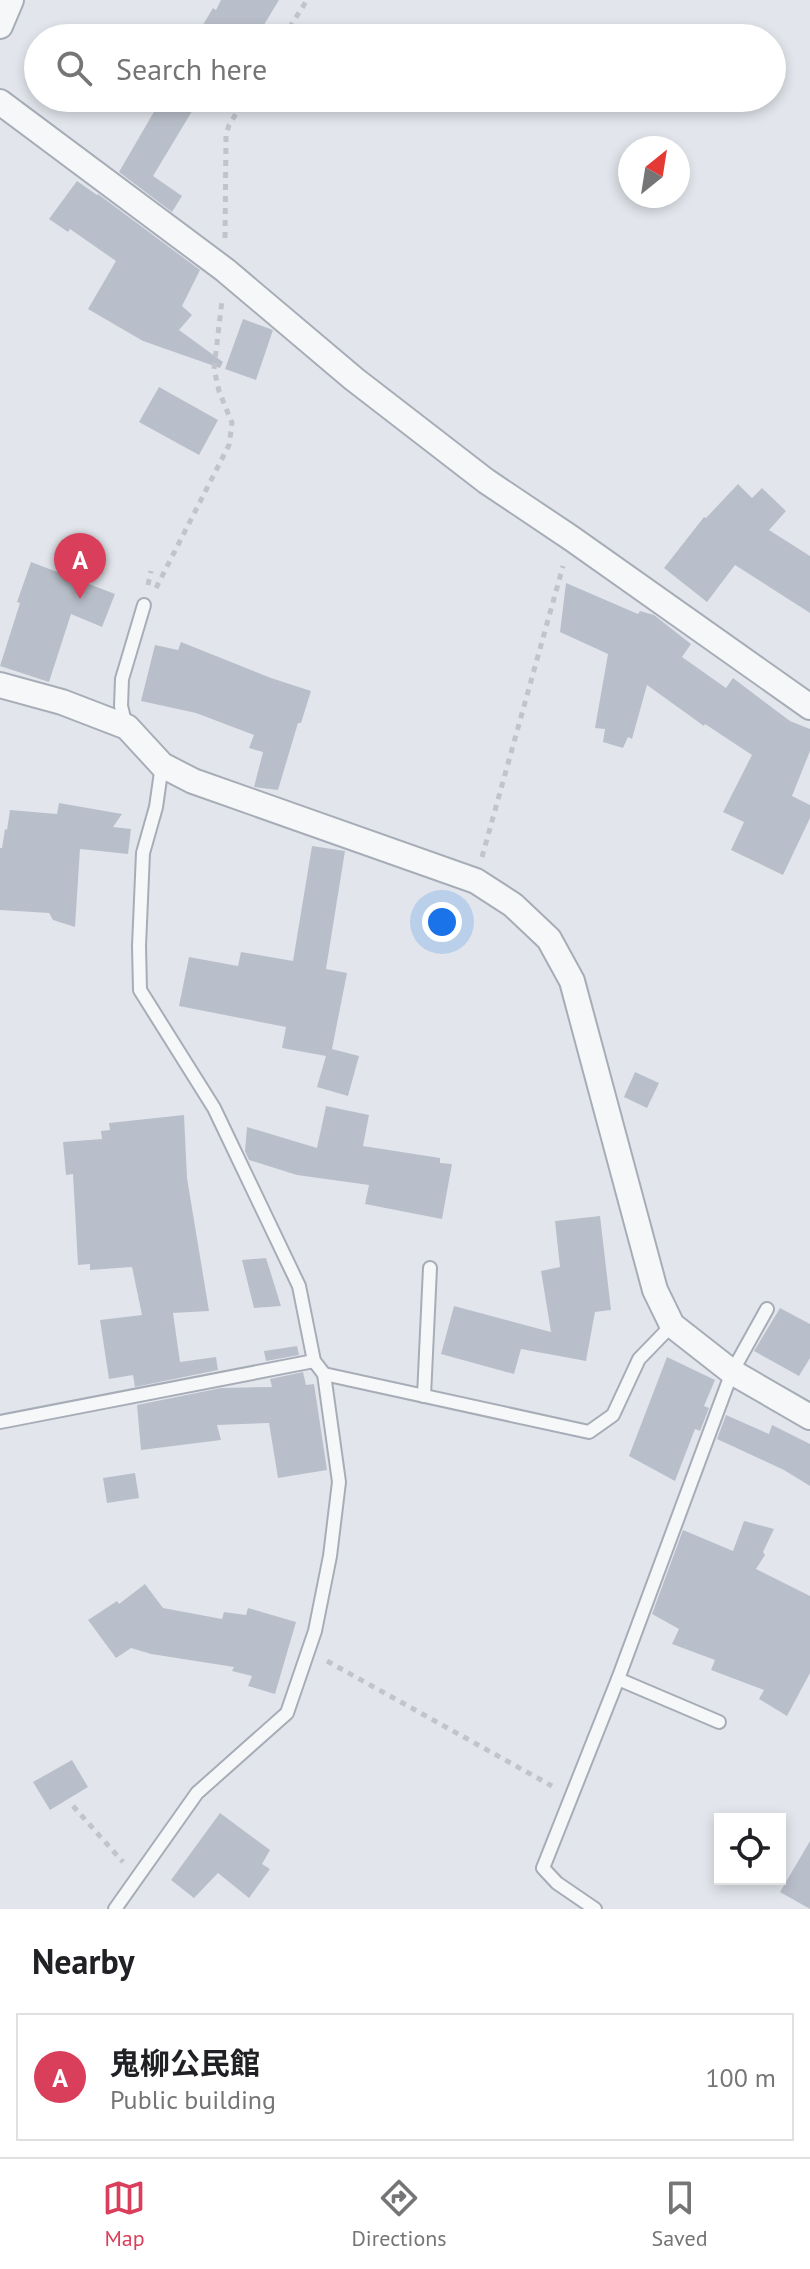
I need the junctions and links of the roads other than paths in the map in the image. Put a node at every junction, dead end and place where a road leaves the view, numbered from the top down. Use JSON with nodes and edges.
{"nodes":[{"id":1,"x":11,"y":0,"type":"edge"},
{"id":2,"x":0,"y":26,"type":"edge"},
{"id":3,"x":0,"y":102,"type":"edge"},
{"id":4,"x":144,"y":605,"type":"road end"},
{"id":5,"x":0,"y":685,"type":"edge"},
{"id":6,"x":809,"y":704,"type":"edge"},
{"id":7,"x":127,"y":727,"type":"junction"},
{"id":8,"x":162,"y":765,"type":"junction"},
{"id":9,"x":430,"y":1268,"type":"dead end"},
{"id":10,"x":767,"y":1309,"type":"dead end"},
{"id":11,"x":672,"y":1325,"type":"junction"},
{"id":12,"x":314,"y":1361,"type":"junction"},
{"id":13,"x":732,"y":1372,"type":"junction"},
{"id":14,"x":324,"y":1374,"type":"junction"},
{"id":15,"x":424,"y":1396,"type":"junction"},
{"id":16,"x":810,"y":1417,"type":"edge"},
{"id":17,"x":0,"y":1422,"type":"edge"},
{"id":18,"x":618,"y":1679,"type":"junction"},
{"id":19,"x":719,"y":1722,"type":"dead end"},
{"id":20,"x":115,"y":1909,"type":"edge"},
{"id":21,"x":595,"y":1909,"type":"edge"}],
"edges":[{"from":1,"to":2,"type":"street"},
{"from":3,"to":6,"type":"street"},
{"from":4,"to":7,"type":"lane"},
{"from":5,"to":7,"type":"street"},
{"from":7,"to":8,"type":"street"},
{"from":8,"to":11,"type":"street"},
{"from":8,"to":12,"type":"lane"},
{"from":9,"to":15,"type":"lane"},
{"from":10,"to":13,"type":"lane"},
{"from":11,"to":13,"type":"street"},
{"from":11,"to":15,"type":"lane"},
{"from":12,"to":14,"type":"lane"},
{"from":12,"to":17,"type":"lane"},
{"from":13,"to":16,"type":"street"},
{"from":13,"to":18,"type":"lane"},
{"from":14,"to":15,"type":"lane"},
{"from":14,"to":20,"type":"lane"},
{"from":18,"to":19,"type":"lane"},
{"from":18,"to":21,"type":"lane"}]}
